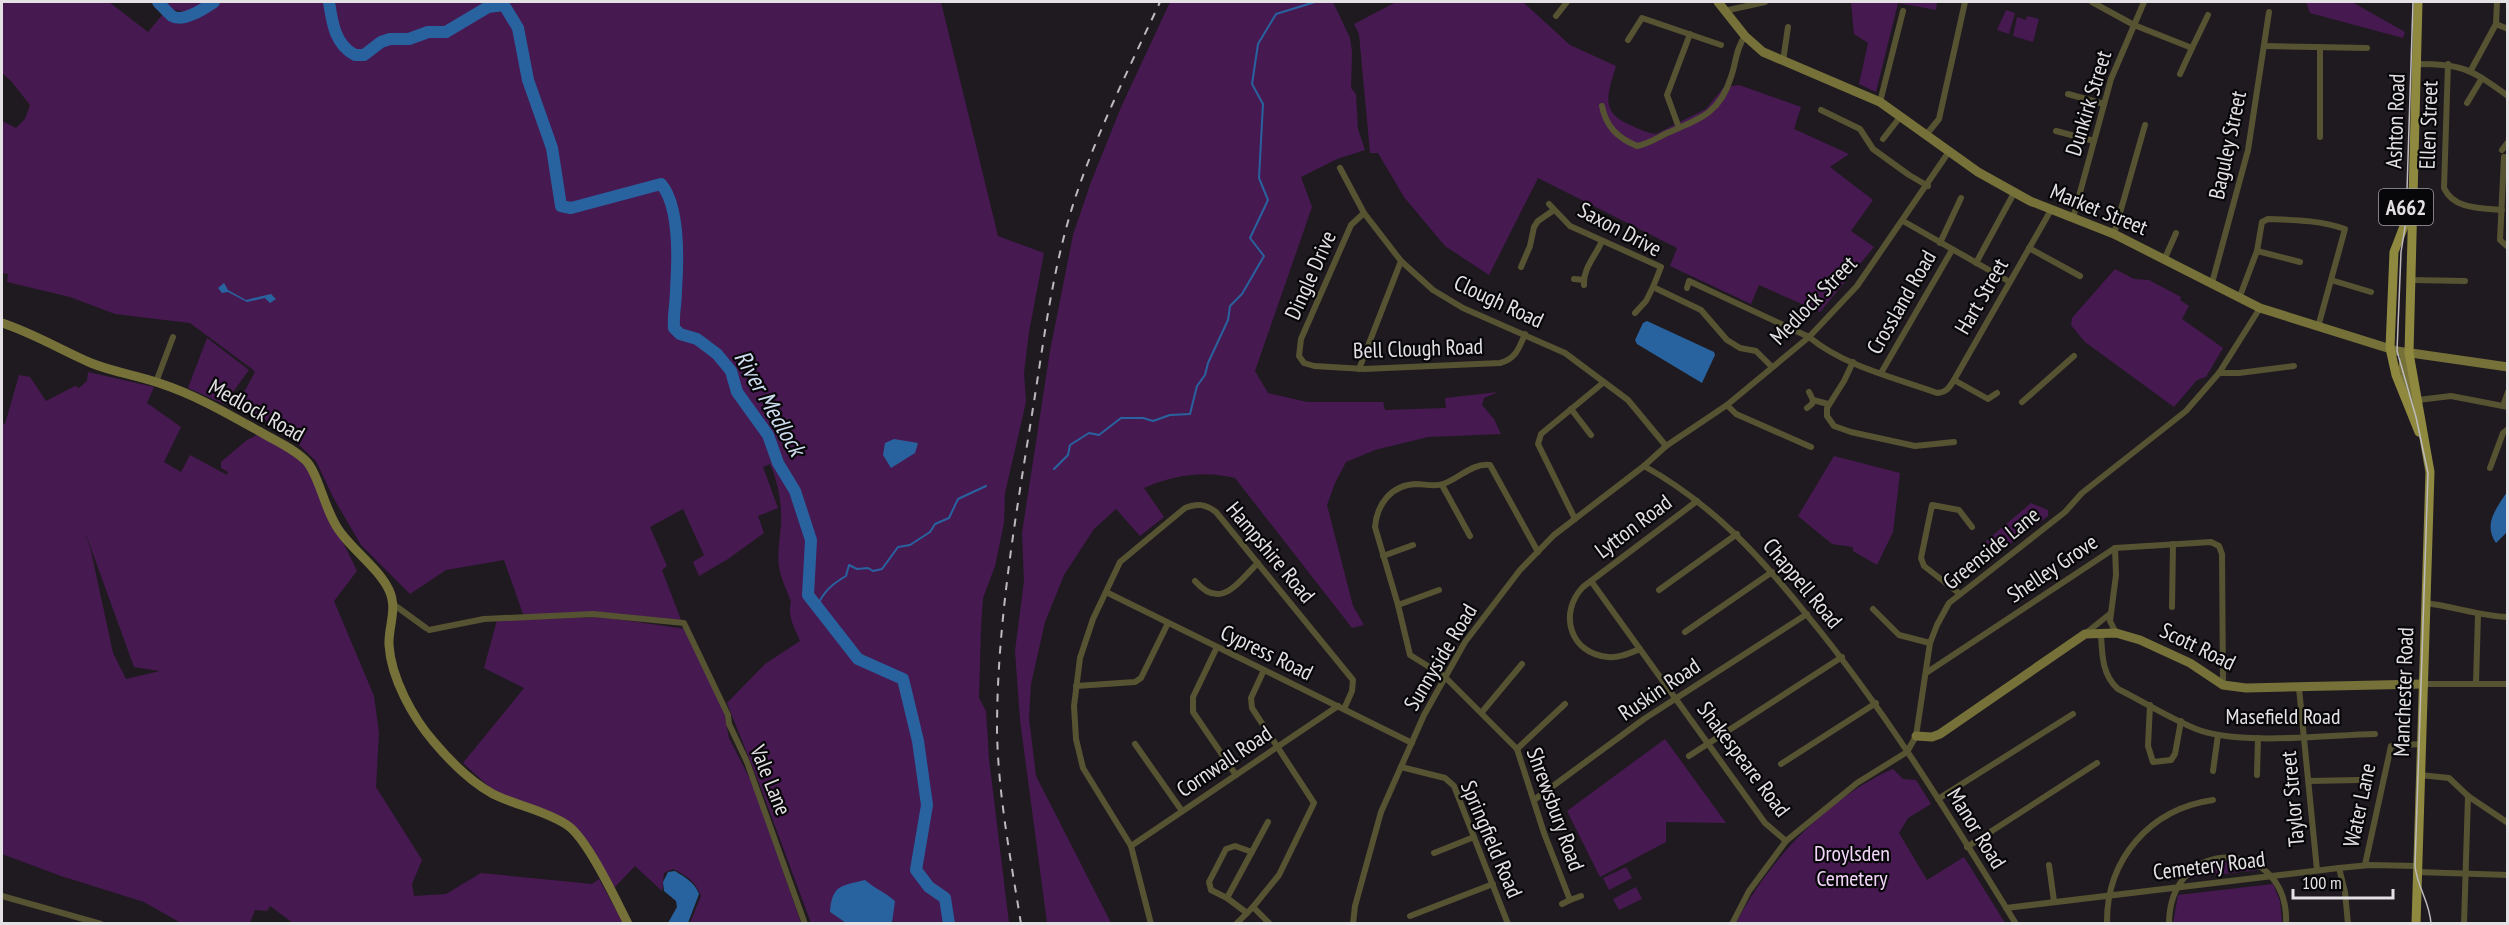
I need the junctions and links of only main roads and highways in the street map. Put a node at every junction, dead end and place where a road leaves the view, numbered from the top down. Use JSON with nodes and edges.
{"nodes":[{"id":1,"x":2418,"y":2,"type":"edge"},
{"id":2,"x":2417,"y":64,"type":"junction"},
{"id":3,"x":2390,"y":348,"type":"joint"},
{"id":4,"x":2409,"y":353,"type":"joint"},
{"id":5,"x":2429,"y":462,"type":"junction"},
{"id":6,"x":2416,"y":924,"type":"edge"}],
"edges":[{"from":1,"to":2,"type":"main road","number":"A662"},
{"from":2,"to":3,"type":"main road","name":"Ashton Road","number":"A662"},
{"from":2,"to":4,"type":"main road","name":"Ashton Road","number":"A662"},
{"from":3,"to":5,"type":"main road","name":"Manchester Road","number":"A662"},
{"from":4,"to":5,"type":"main road","name":"Manchester Road","number":"A662"},
{"from":5,"to":6,"type":"main road","name":"Manchester Road","number":"A662"}]}
